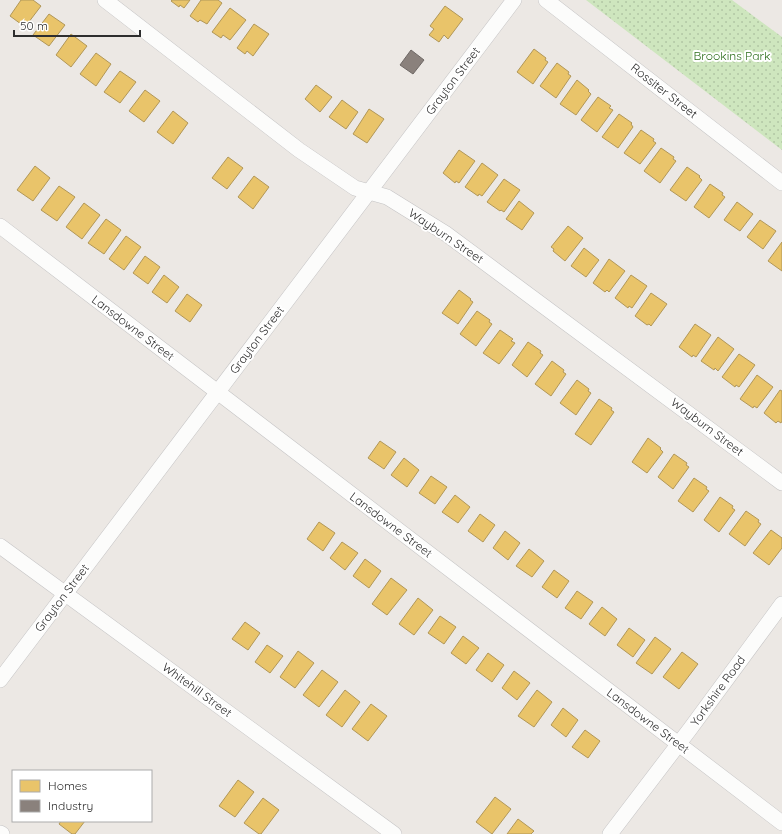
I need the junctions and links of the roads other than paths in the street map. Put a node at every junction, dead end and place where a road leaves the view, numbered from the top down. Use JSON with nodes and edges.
{"nodes":[{"id":1,"x":105,"y":0,"type":"edge"},
{"id":2,"x":514,"y":0,"type":"edge"},
{"id":3,"x":546,"y":0,"type":"edge"},
{"id":4,"x":782,"y":183,"type":"edge"},
{"id":5,"x":369,"y":192,"type":"junction"},
{"id":6,"x":0,"y":226,"type":"edge"},
{"id":7,"x":218,"y":392,"type":"junction"},
{"id":8,"x":782,"y":483,"type":"edge"},
{"id":9,"x":0,"y":546,"type":"edge"},
{"id":10,"x":65,"y":594,"type":"junction"},
{"id":11,"x":782,"y":604,"type":"edge"},
{"id":12,"x":0,"y":680,"type":"edge"},
{"id":13,"x":678,"y":744,"type":"junction"},
{"id":14,"x":782,"y":823,"type":"edge"},
{"id":15,"x":394,"y":834,"type":"edge"},
{"id":16,"x":610,"y":834,"type":"edge"}],
"edges":[{"from":1,"to":5,"type":"street","name":"Wayburn Street"},
{"from":2,"to":5,"type":"street","name":"Grayton Street"},
{"from":3,"to":4,"type":"street","name":"Rossiter Street"},
{"from":5,"to":7,"type":"street","name":"Grayton Street"},
{"from":5,"to":8,"type":"street","name":"Wayburn Street"},
{"from":6,"to":7,"type":"street","name":"Lansdowne Street"},
{"from":7,"to":10,"type":"street","name":"Grayton Street"},
{"from":7,"to":13,"type":"street","name":"Lansdowne Street"},
{"from":9,"to":10,"type":"street","name":"Whitehill Street"},
{"from":10,"to":12,"type":"street","name":"Grayton Street"},
{"from":10,"to":15,"type":"street","name":"Whitehill Street"},
{"from":11,"to":13,"type":"street","name":"Yorkshire Road"},
{"from":13,"to":14,"type":"street","name":"Lansdowne Street"},
{"from":13,"to":16,"type":"street","name":"Yorkshire Road"}]}
